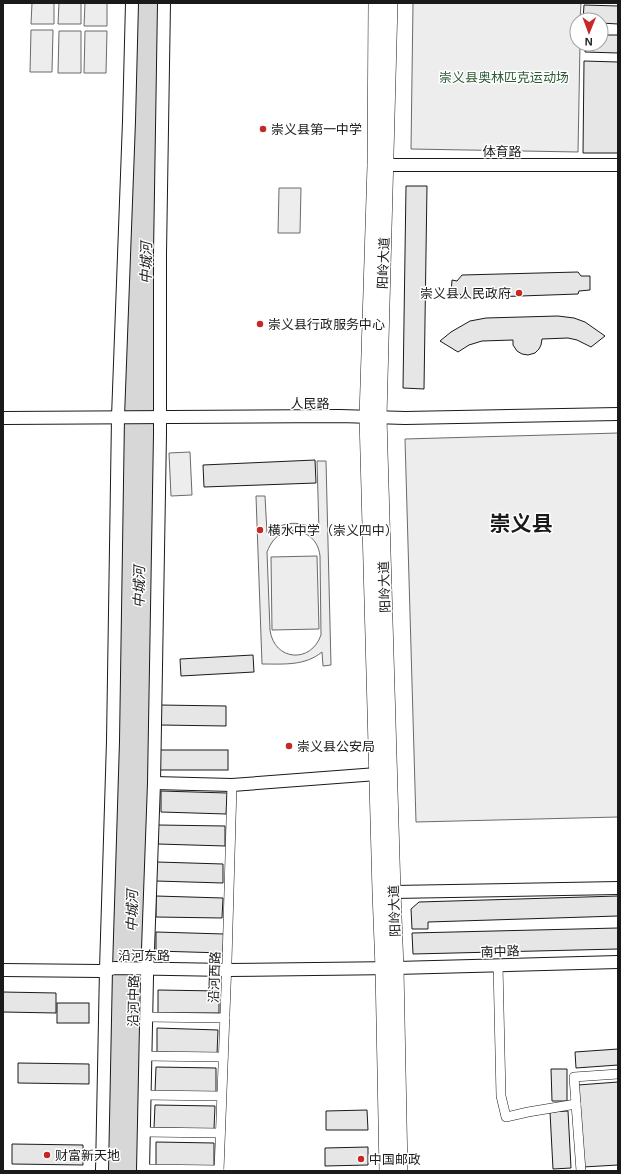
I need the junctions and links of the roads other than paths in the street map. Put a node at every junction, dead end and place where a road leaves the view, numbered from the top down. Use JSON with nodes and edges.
{"nodes":[{"id":1,"x":132,"y":3,"type":"edge"},
{"id":2,"x":164,"y":3,"type":"edge"},
{"id":3,"x":376,"y":3,"type":"edge"},
{"id":4,"x":390,"y":3,"type":"edge"},
{"id":5,"x":386,"y":165,"type":"junction"},
{"id":6,"x":618,"y":165,"type":"edge"},
{"id":7,"x":618,"y":414,"type":"edge"},
{"id":8,"x":123,"y":417,"type":"junction"},
{"id":9,"x":156,"y":417,"type":"junction"},
{"id":10,"x":373,"y":417,"type":"junction"},
{"id":11,"x":3,"y":418,"type":"edge"},
{"id":12,"x":377,"y":774,"type":"junction"},
{"id":13,"x":154,"y":783,"type":"junction"},
{"id":14,"x":232,"y":785,"type":"junction"},
{"id":15,"x":618,"y":888,"type":"edge"},
{"id":16,"x":393,"y":892,"type":"junction"},
{"id":17,"x":618,"y":962,"type":"edge"},
{"id":18,"x":498,"y":965,"type":"junction"},
{"id":19,"x":144,"y":968,"type":"junction"},
{"id":20,"x":389,"y":968,"type":"junction"},
{"id":21,"x":110,"y":969,"type":"junction"},
{"id":22,"x":3,"y":970,"type":"edge"},
{"id":23,"x":227,"y":970,"type":"junction"},
{"id":24,"x":146,"y":1017,"type":"junction"},
{"id":25,"x":225,"y":1018,"type":"junction"},
{"id":26,"x":145,"y":1056,"type":"junction"},
{"id":27,"x":223,"y":1056,"type":"junction"},
{"id":28,"x":618,"y":1074,"type":"edge"},
{"id":29,"x":144,"y":1095,"type":"junction"},
{"id":30,"x":221,"y":1096,"type":"junction"},
{"id":31,"x":576,"y":1104,"type":"junction"},
{"id":32,"x":143,"y":1132,"type":"junction"},
{"id":33,"x":220,"y":1133,"type":"junction"},
{"id":34,"x":143,"y":1170,"type":"edge"},
{"id":35,"x":219,"y":1170,"type":"edge"},
{"id":36,"x":102,"y":1171,"type":"edge"},
{"id":37,"x":387,"y":1171,"type":"edge"},
{"id":38,"x":400,"y":1171,"type":"edge"},
{"id":39,"x":581,"y":1171,"type":"edge"}],
"edges":[{"from":1,"to":8,"type":"street"},
{"from":2,"to":9,"type":"street","name":"沿河中路"},
{"from":3,"to":10,"type":"main road","name":"阳岭大道"},
{"from":4,"to":5,"type":"main road","name":"阳岭大道"},
{"from":5,"to":6,"type":"street","name":"体育路"},
{"from":5,"to":10,"type":"main road","name":"阳岭大道"},
{"from":7,"to":10,"type":"street","name":"人民路"},
{"from":8,"to":9,"type":"street","name":"人民路"},
{"from":8,"to":11,"type":"street","name":"人民路"},
{"from":8,"to":21,"type":"street"},
{"from":9,"to":10,"type":"street","name":"人民路"},
{"from":9,"to":13,"type":"street","name":"沿河中路"},
{"from":10,"to":12,"type":"main road","name":"阳岭大道"},
{"from":10,"to":16,"type":"main road","name":"阳岭大道"},
{"from":12,"to":14,"type":"street"},
{"from":12,"to":20,"type":"main road","name":"阳岭大道"},
{"from":13,"to":14,"type":"street"},
{"from":13,"to":19,"type":"street","name":"沿河中路"},
{"from":14,"to":23,"type":"street","name":"沿河西路"},
{"from":15,"to":16,"type":"street"},
{"from":16,"to":20,"type":"main road","name":"阳岭大道"},
{"from":17,"to":18,"type":"street","name":"南中路"},
{"from":18,"to":20,"type":"street","name":"南中路"},
{"from":18,"to":31,"type":"street"},
{"from":19,"to":21,"type":"street","name":"沿河东路"},
{"from":19,"to":23,"type":"street","name":"沿河东路"},
{"from":19,"to":24,"type":"street","name":"沿河中路"},
{"from":20,"to":23,"type":"street","name":"沿河东路"},
{"from":20,"to":37,"type":"main road","name":"阳岭大道"},
{"from":20,"to":38,"type":"main road","name":"阳岭大道"},
{"from":21,"to":22,"type":"street"},
{"from":21,"to":36,"type":"street","name":"沿河东路"},
{"from":23,"to":25,"type":"street","name":"沿河西路"},
{"from":24,"to":25,"type":"street"},
{"from":24,"to":26,"type":"street","name":"沿河中路"},
{"from":25,"to":27,"type":"street","name":"沿河西路"},
{"from":26,"to":27,"type":"street"},
{"from":26,"to":29,"type":"street","name":"沿河中路"},
{"from":27,"to":30,"type":"street","name":"沿河西路"},
{"from":28,"to":31,"type":"street"},
{"from":29,"to":30,"type":"street"},
{"from":29,"to":32,"type":"street","name":"沿河中路"},
{"from":30,"to":33,"type":"street","name":"沿河西路"},
{"from":31,"to":39,"type":"street"},
{"from":32,"to":33,"type":"street"},
{"from":32,"to":34,"type":"street","name":"沿河中路"},
{"from":33,"to":35,"type":"street","name":"沿河西路"},
{"from":34,"to":35,"type":"street"}]}
